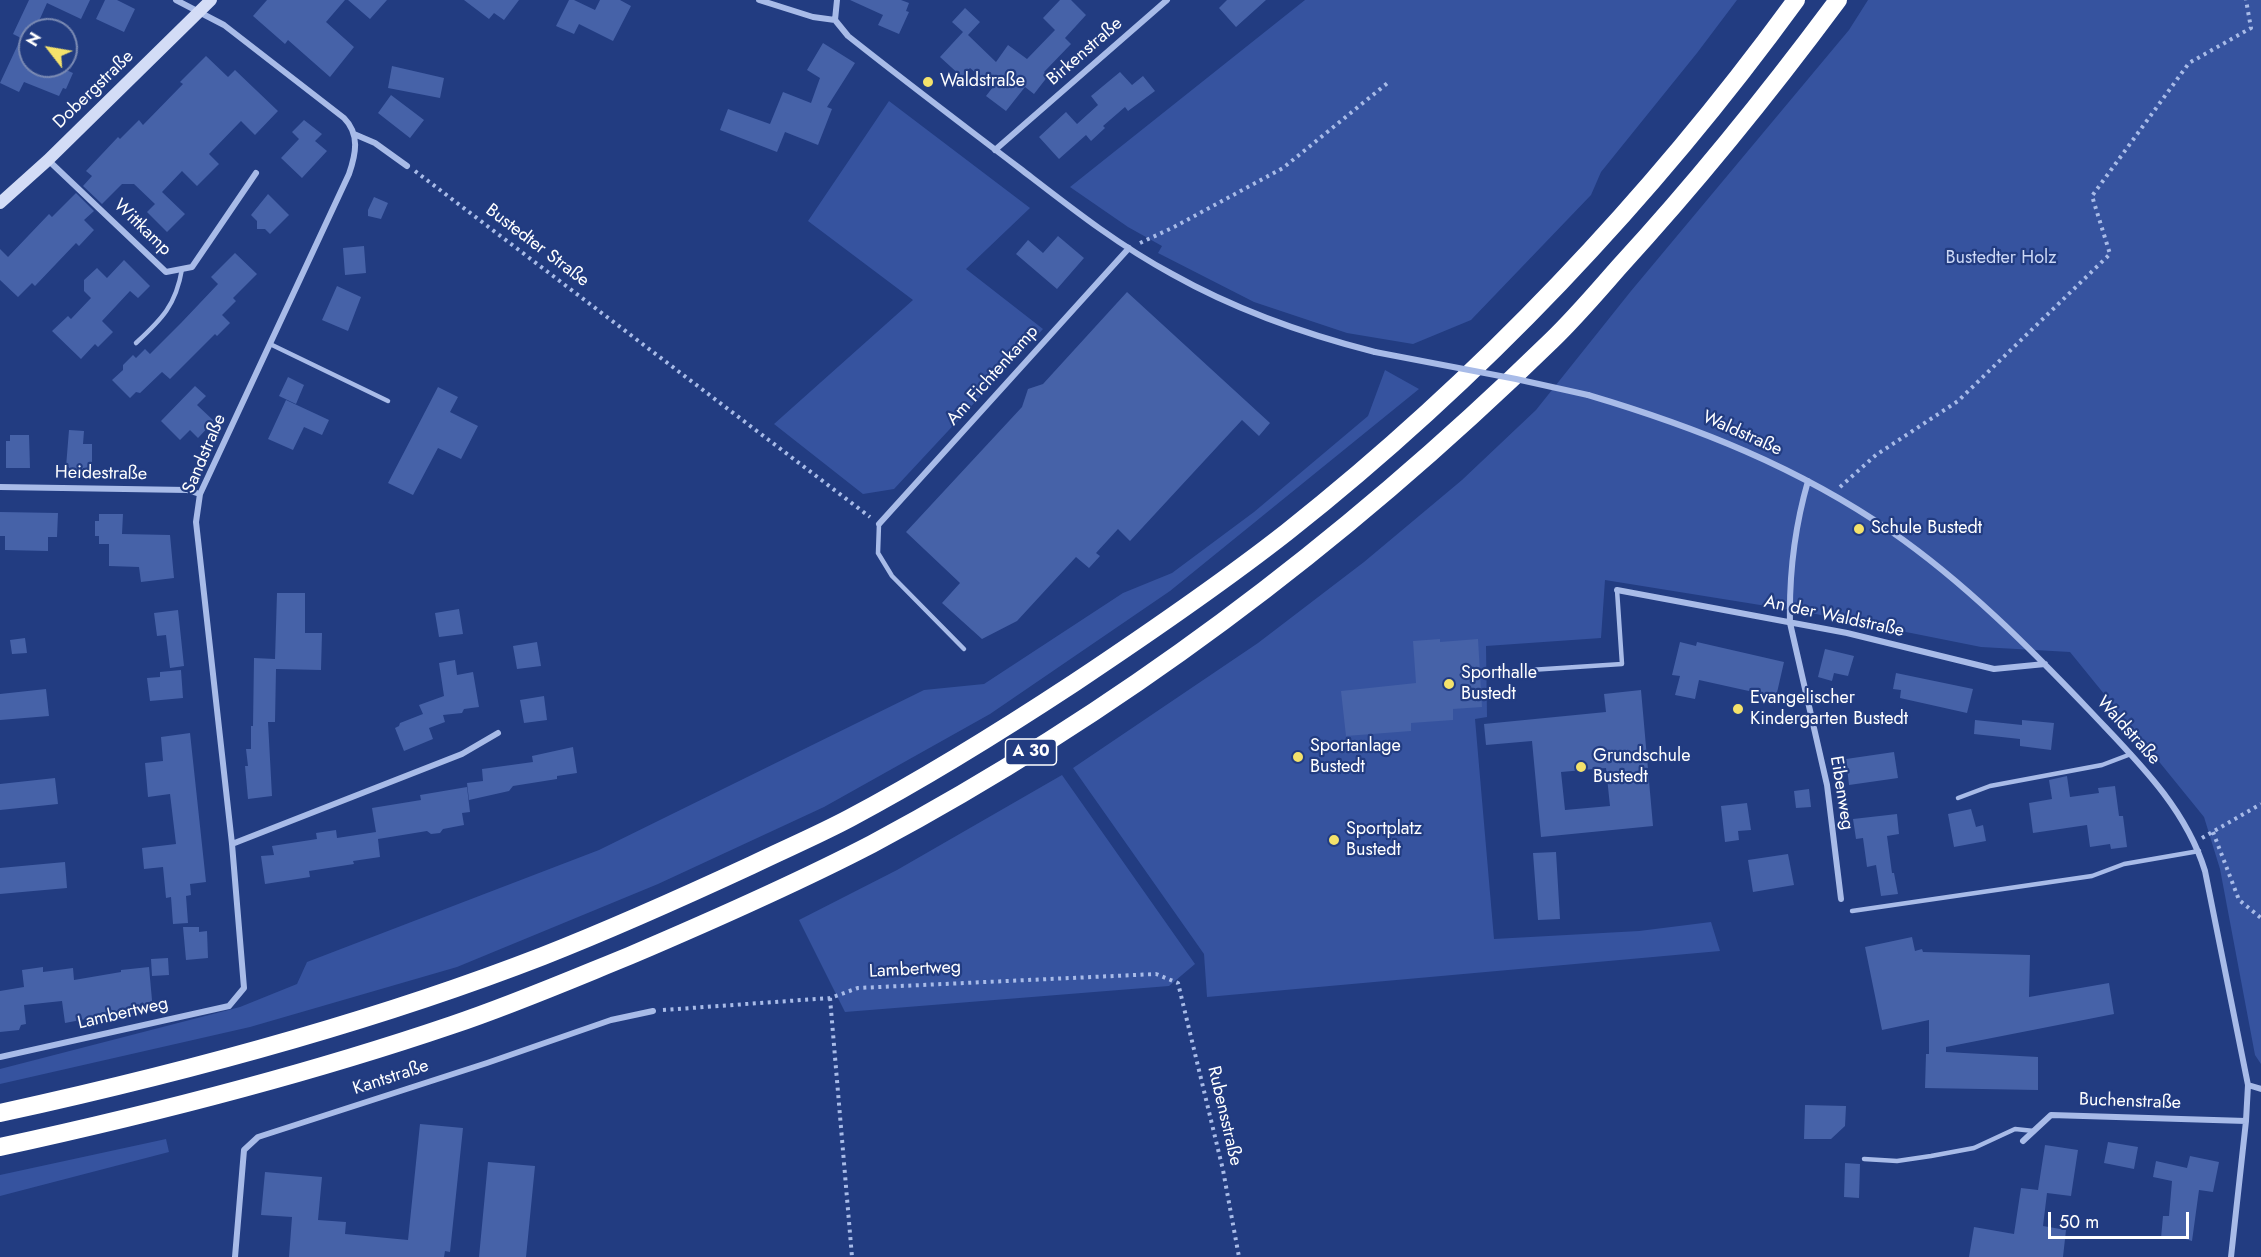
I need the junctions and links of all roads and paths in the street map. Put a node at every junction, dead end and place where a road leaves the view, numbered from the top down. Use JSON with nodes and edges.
{"nodes":[{"id":1,"x":176,"y":0,"type":"edge"},
{"id":2,"x":211,"y":0,"type":"edge"},
{"id":3,"x":759,"y":0,"type":"edge"},
{"id":4,"x":837,"y":0,"type":"edge"},
{"id":5,"x":1167,"y":0,"type":"edge"},
{"id":6,"x":1796,"y":0,"type":"edge"},
{"id":7,"x":1838,"y":0,"type":"edge"},
{"id":8,"x":2246,"y":0,"type":"edge"},
{"id":9,"x":200,"y":12,"type":"junction"},
{"id":10,"x":835,"y":20,"type":"junction"},
{"id":11,"x":1390,"y":81,"type":"dead end"},
{"id":12,"x":354,"y":134,"type":"junction"},
{"id":13,"x":995,"y":150,"type":"junction"},
{"id":14,"x":48,"y":160,"type":"junction"},
{"id":15,"x":407,"y":166,"type":"joint"},
{"id":16,"x":256,"y":173,"type":"dead end"},
{"id":17,"x":0,"y":203,"type":"edge"},
{"id":18,"x":1129,"y":248,"type":"junction"},
{"id":19,"x":182,"y":269,"type":"junction"},
{"id":20,"x":136,"y":343,"type":"dead end"},
{"id":21,"x":270,"y":344,"type":"junction"},
{"id":22,"x":388,"y":401,"type":"dead end"},
{"id":23,"x":1808,"y":481,"type":"junction"},
{"id":24,"x":0,"y":487,"type":"edge"},
{"id":25,"x":200,"y":494,"type":"junction"},
{"id":26,"x":1832,"y":494,"type":"junction"},
{"id":27,"x":879,"y":524,"type":"junction"},
{"id":28,"x":1617,"y":590,"type":"joint"},
{"id":29,"x":1790,"y":623,"type":"junction"},
{"id":30,"x":964,"y":649,"type":"dead end"},
{"id":31,"x":2045,"y":664,"type":"junction"},
{"id":32,"x":1530,"y":670,"type":"dead end"},
{"id":33,"x":498,"y":733,"type":"dead end"},
{"id":34,"x":2131,"y":754,"type":"junction"},
{"id":35,"x":1958,"y":798,"type":"dead end"},
{"id":36,"x":2261,"y":804,"type":"edge"},
{"id":37,"x":2213,"y":832,"type":"junction"},
{"id":38,"x":2195,"y":842,"type":"junction"},
{"id":39,"x":232,"y":844,"type":"junction"},
{"id":40,"x":2199,"y":851,"type":"junction"},
{"id":41,"x":1841,"y":899,"type":"dead end"},
{"id":42,"x":1852,"y":911,"type":"dead end"},
{"id":43,"x":2261,"y":918,"type":"edge"},
{"id":44,"x":1178,"y":983,"type":"joint"},
{"id":45,"x":244,"y":988,"type":"joint"},
{"id":46,"x":830,"y":998,"type":"junction"},
{"id":47,"x":653,"y":1011,"type":"joint"},
{"id":48,"x":0,"y":1057,"type":"edge"},
{"id":49,"x":2248,"y":1085,"type":"junction"},
{"id":50,"x":2261,"y":1089,"type":"edge"},
{"id":51,"x":0,"y":1113,"type":"edge"},
{"id":52,"x":2246,"y":1121,"type":"junction"},
{"id":53,"x":2034,"y":1131,"type":"junction"},
{"id":54,"x":2023,"y":1141,"type":"dead end"},
{"id":55,"x":0,"y":1147,"type":"edge"},
{"id":56,"x":1863,"y":1159,"type":"dead end"},
{"id":57,"x":235,"y":1257,"type":"edge"},
{"id":58,"x":852,"y":1257,"type":"edge"},
{"id":59,"x":1239,"y":1257,"type":"edge"},
{"id":60,"x":2231,"y":1257,"type":"edge"}],
"edges":[{"from":1,"to":9,"type":"street"},
{"from":2,"to":9,"type":"street","name":"Dobergstraße"},
{"from":3,"to":10,"type":"street"},
{"from":4,"to":10,"type":"street"},
{"from":5,"to":13,"type":"street","name":"Birkenstraße"},
{"from":6,"to":51,"type":"highway","number":"A 30"},
{"from":7,"to":55,"type":"highway","number":"A 30"},
{"from":8,"to":26,"type":"path"},
{"from":9,"to":12,"type":"street"},
{"from":9,"to":14,"type":"street","name":"Dobergstraße"},
{"from":10,"to":13,"type":"street","name":"Waldstraße"},
{"from":11,"to":18,"type":"path"},
{"from":12,"to":15,"type":"street"},
{"from":12,"to":21,"type":"street","name":"Sandstraße"},
{"from":13,"to":18,"type":"street","name":"Waldstraße"},
{"from":14,"to":17,"type":"street","name":"Dobergstraße"},
{"from":14,"to":19,"type":"street","name":"Wittkamp"},
{"from":15,"to":27,"type":"path","name":"Bustedter Straße"},
{"from":16,"to":19,"type":"street","name":"Wittkamp"},
{"from":18,"to":23,"type":"street","name":"Waldstraße","bridge":true},
{"from":18,"to":27,"type":"street","name":"Am Fichtenkamp"},
{"from":19,"to":20,"type":"lane"},
{"from":21,"to":22,"type":"lane"},
{"from":21,"to":25,"type":"street","name":"Sandstraße"},
{"from":23,"to":26,"type":"street","name":"Waldstraße"},
{"from":23,"to":29,"type":"street","name":"Eibenweg"},
{"from":24,"to":25,"type":"street","name":"Heidestraße"},
{"from":25,"to":39,"type":"street","name":"Sandstraße"},
{"from":26,"to":31,"type":"street","name":"Waldstraße"},
{"from":27,"to":30,"type":"lane"},
{"from":28,"to":29,"type":"street","name":"An der Waldstraße"},
{"from":28,"to":32,"type":"lane"},
{"from":29,"to":31,"type":"street","name":"An der Waldstraße"},
{"from":29,"to":41,"type":"street","name":"Eibenweg"},
{"from":31,"to":34,"type":"street","name":"Waldstraße"},
{"from":33,"to":39,"type":"street"},
{"from":34,"to":35,"type":"lane"},
{"from":34,"to":38,"type":"street","name":"Waldstraße"},
{"from":36,"to":37,"type":"path"},
{"from":37,"to":38,"type":"path"},
{"from":37,"to":43,"type":"path"},
{"from":38,"to":40,"type":"street","name":"Waldstraße"},
{"from":39,"to":45,"type":"street","name":"Sandstraße"},
{"from":40,"to":42,"type":"lane"},
{"from":40,"to":49,"type":"street","name":"Waldstraße"},
{"from":44,"to":46,"type":"path","name":"Lambertweg"},
{"from":44,"to":59,"type":"path","name":"Rubensstraße"},
{"from":45,"to":48,"type":"street","name":"Lambertweg"},
{"from":46,"to":47,"type":"path","name":"Lambertweg"},
{"from":46,"to":58,"type":"path"},
{"from":47,"to":57,"type":"street","name":"Kantstraße"},
{"from":49,"to":50,"type":"street"},
{"from":49,"to":52,"type":"street","name":"Waldstraße"},
{"from":52,"to":53,"type":"street","name":"Buchenstraße"},
{"from":52,"to":60,"type":"street","name":"Waldstraße"},
{"from":53,"to":54,"type":"street","name":"Buchenstraße"},
{"from":53,"to":56,"type":"lane"}]}
